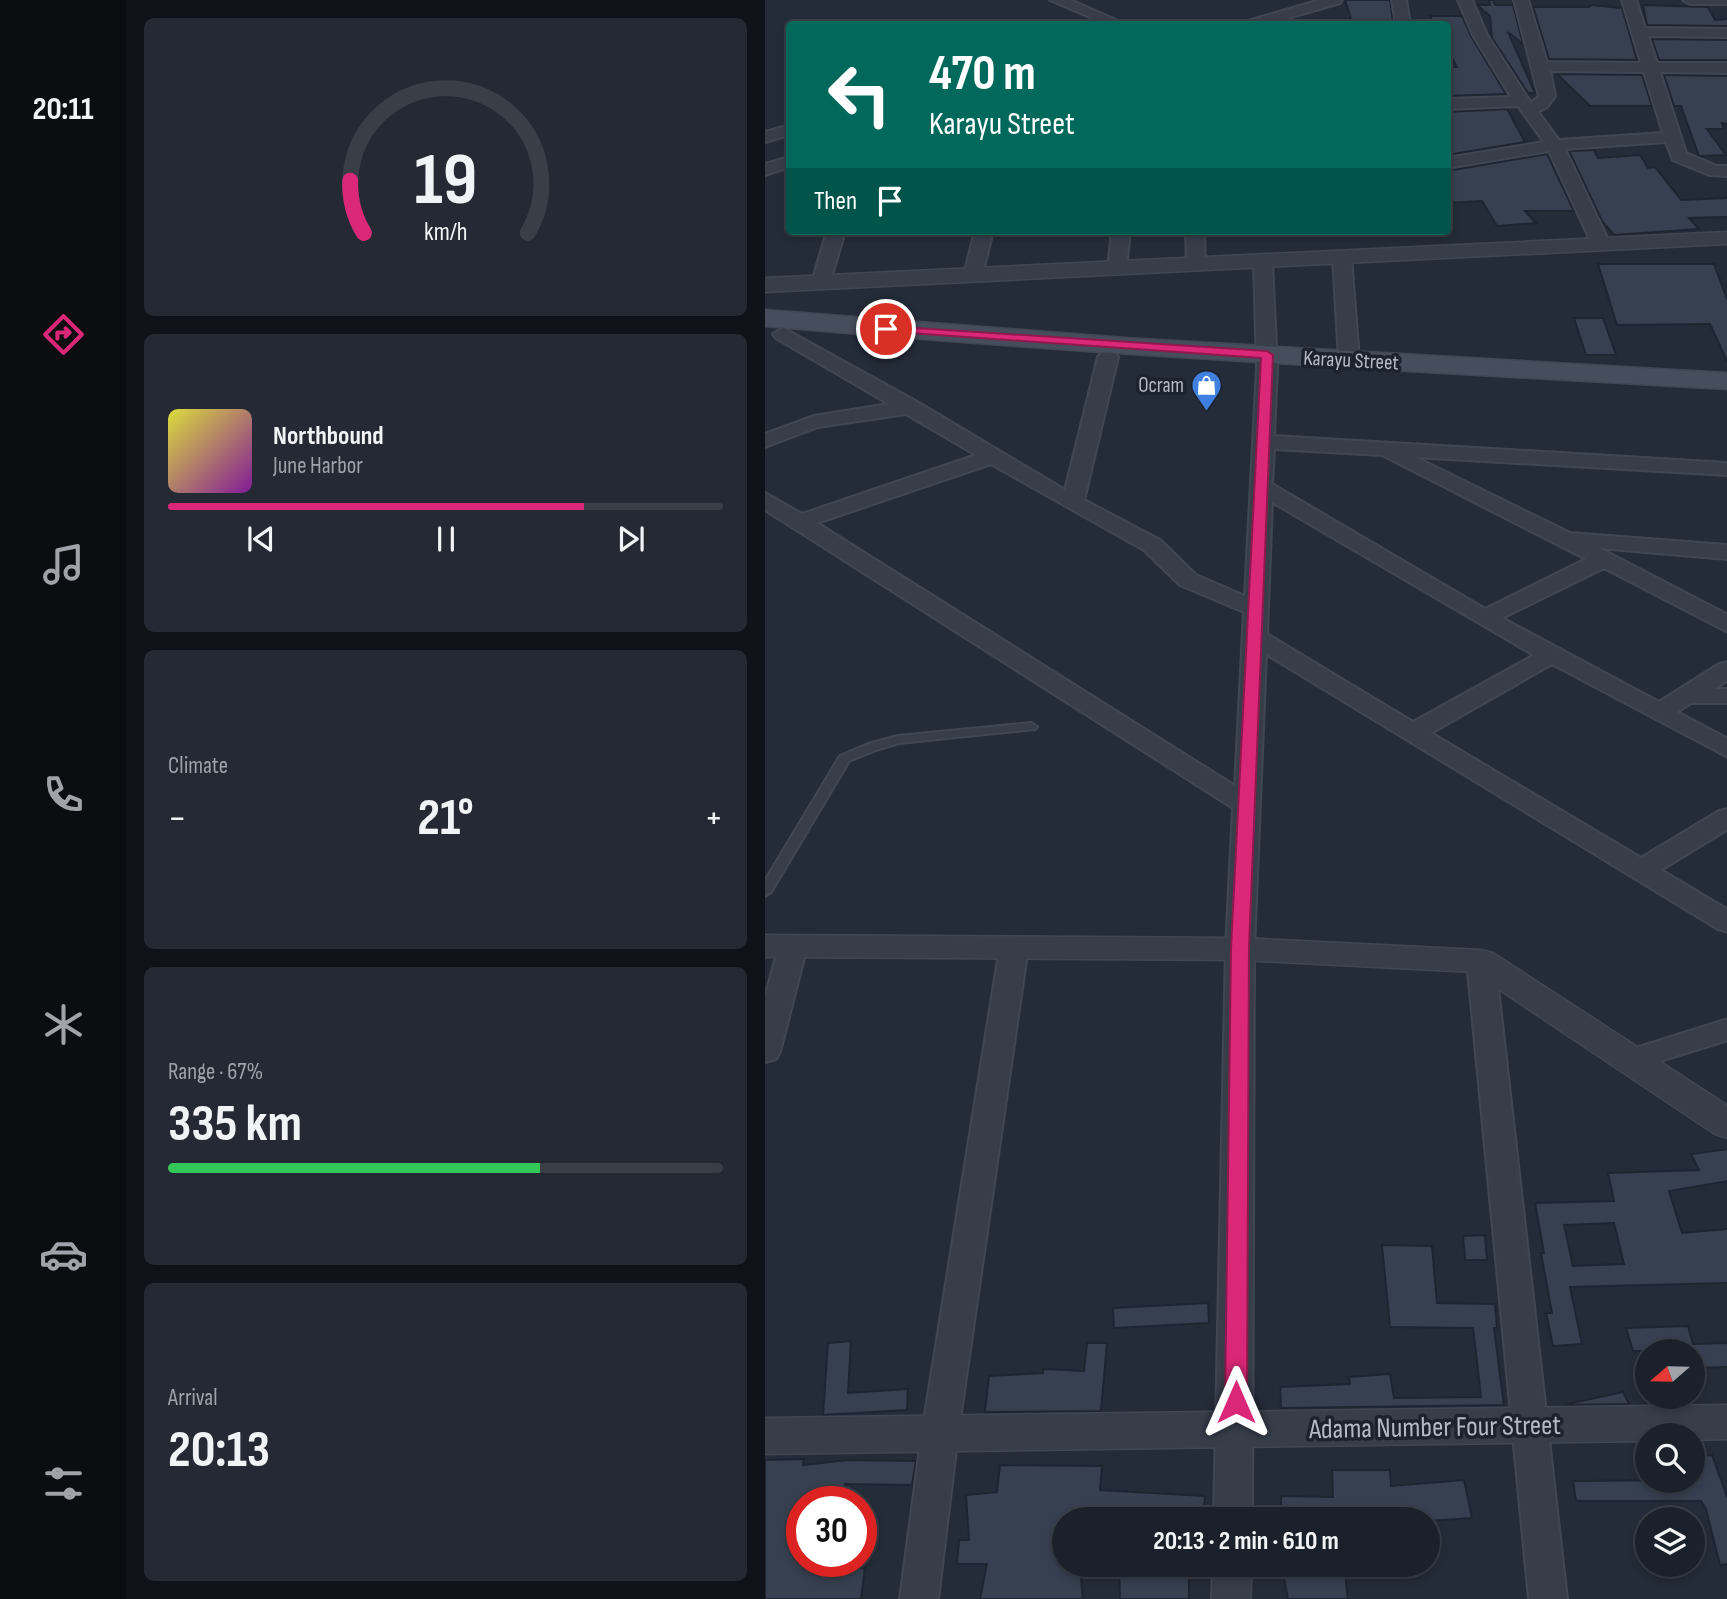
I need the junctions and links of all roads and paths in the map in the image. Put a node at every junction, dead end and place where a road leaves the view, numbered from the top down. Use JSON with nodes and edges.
{"nodes":[{"id":1,"x":1057,"y":0,"type":"edge"},
{"id":2,"x":1335,"y":0,"type":"edge"},
{"id":3,"x":1399,"y":0,"type":"edge"},
{"id":4,"x":1465,"y":0,"type":"edge"},
{"id":5,"x":1521,"y":0,"type":"edge"},
{"id":6,"x":1629,"y":0,"type":"edge"},
{"id":7,"x":1690,"y":0,"type":"edge"},
{"id":8,"x":1707,"y":0,"type":"edge"},
{"id":9,"x":1727,"y":0,"type":"edge"},
{"id":10,"x":1110,"y":21,"type":"edge"},
{"id":11,"x":1278,"y":21,"type":"edge"},
{"id":12,"x":1402,"y":21,"type":"edge"},
{"id":13,"x":1639,"y":32,"type":"junction"},
{"id":14,"x":1727,"y":33,"type":"edge"},
{"id":15,"x":1541,"y":66,"type":"junction"},
{"id":16,"x":1651,"y":67,"type":"junction"},
{"id":17,"x":1727,"y":68,"type":"edge"},
{"id":18,"x":1451,"y":104,"type":"edge"},
{"id":19,"x":1526,"y":106,"type":"junction"},
{"id":20,"x":783,"y":132,"type":"dead end"},
{"id":21,"x":765,"y":137,"type":"edge"},
{"id":22,"x":1673,"y":137,"type":"junction"},
{"id":23,"x":1555,"y":145,"type":"junction"},
{"id":24,"x":1451,"y":162,"type":"edge"},
{"id":25,"x":786,"y":163,"type":"edge"},
{"id":26,"x":765,"y":170,"type":"edge"},
{"id":27,"x":1727,"y":171,"type":"edge"},
{"id":28,"x":835,"y":235,"type":"edge"},
{"id":29,"x":983,"y":235,"type":"edge"},
{"id":30,"x":1121,"y":235,"type":"edge"},
{"id":31,"x":1195,"y":235,"type":"edge"},
{"id":32,"x":1727,"y":238,"type":"edge"},
{"id":33,"x":1601,"y":244,"type":"junction"},
{"id":34,"x":1342,"y":257,"type":"junction"},
{"id":35,"x":1263,"y":261,"type":"junction"},
{"id":36,"x":1196,"y":264,"type":"junction"},
{"id":37,"x":1117,"y":268,"type":"junction"},
{"id":38,"x":973,"y":275,"type":"junction"},
{"id":39,"x":821,"y":282,"type":"junction"},
{"id":40,"x":765,"y":285,"type":"edge"},
{"id":41,"x":771,"y":328,"type":"edge"},
{"id":42,"x":1107,"y":358,"type":"junction"},
{"id":43,"x":1349,"y":360,"type":"junction"},
{"id":44,"x":1267,"y":361,"type":"junction"},
{"id":45,"x":1727,"y":382,"type":"edge"},
{"id":46,"x":1727,"y":394,"type":"edge"},
{"id":47,"x":913,"y":407,"type":"junction"},
{"id":48,"x":765,"y":441,"type":"edge"},
{"id":49,"x":1264,"y":442,"type":"junction"},
{"id":50,"x":1381,"y":449,"type":"junction"},
{"id":51,"x":994,"y":456,"type":"junction"},
{"id":52,"x":1727,"y":469,"type":"edge"},
{"id":53,"x":1262,"y":487,"type":"junction"},
{"id":54,"x":765,"y":499,"type":"edge"},
{"id":55,"x":1073,"y":503,"type":"junction"},
{"id":56,"x":799,"y":522,"type":"junction"},
{"id":57,"x":1564,"y":538,"type":"junction"},
{"id":58,"x":1727,"y":552,"type":"edge"},
{"id":59,"x":1603,"y":560,"type":"junction"},
{"id":60,"x":1256,"y":609,"type":"junction"},
{"id":61,"x":1484,"y":618,"type":"junction"},
{"id":62,"x":1727,"y":625,"type":"edge"},
{"id":63,"x":1255,"y":637,"type":"junction"},
{"id":64,"x":1551,"y":655,"type":"junction"},
{"id":65,"x":1727,"y":669,"type":"edge"},
{"id":66,"x":1686,"y":696,"type":"junction"},
{"id":67,"x":1727,"y":696,"type":"edge"},
{"id":68,"x":1659,"y":713,"type":"junction"},
{"id":69,"x":1031,"y":727,"type":"dead end"},
{"id":70,"x":1413,"y":733,"type":"junction"},
{"id":71,"x":1727,"y":750,"type":"edge"},
{"id":72,"x":1247,"y":805,"type":"junction"},
{"id":73,"x":1727,"y":817,"type":"edge"},
{"id":74,"x":1640,"y":872,"type":"junction"},
{"id":75,"x":765,"y":892,"type":"edge"},
{"id":76,"x":1727,"y":923,"type":"edge"},
{"id":77,"x":779,"y":946,"type":"edge"},
{"id":78,"x":1014,"y":947,"type":"junction"},
{"id":79,"x":1240,"y":948,"type":"junction"},
{"id":80,"x":1481,"y":961,"type":"junction"},
{"id":81,"x":1727,"y":1029,"type":"edge"},
{"id":82,"x":765,"y":1052,"type":"edge"},
{"id":83,"x":1631,"y":1060,"type":"junction"},
{"id":84,"x":1727,"y":1126,"type":"edge"},
{"id":85,"x":1727,"y":1422,"type":"edge"},
{"id":86,"x":1529,"y":1425,"type":"junction"},
{"id":87,"x":1236,"y":1429,"type":"junction"},
{"id":88,"x":940,"y":1433,"type":"junction"},
{"id":89,"x":765,"y":1436,"type":"edge"},
{"id":90,"x":1233,"y":1507,"type":"edge"},
{"id":91,"x":1232,"y":1577,"type":"edge"},
{"id":92,"x":919,"y":1599,"type":"edge"},
{"id":93,"x":1231,"y":1599,"type":"edge"},
{"id":94,"x":1548,"y":1599,"type":"edge"}],
"edges":[{"from":1,"to":10,"type":"street"},
{"from":2,"to":11,"type":"street"},
{"from":3,"to":12,"type":"street"},
{"from":4,"to":19,"type":"street"},
{"from":5,"to":15,"type":"street"},
{"from":6,"to":13,"type":"street"},
{"from":7,"to":8,"type":"street"},
{"from":8,"to":9,"type":"street"},
{"from":13,"to":14,"type":"street"},
{"from":13,"to":16,"type":"street"},
{"from":15,"to":16,"type":"street"},
{"from":15,"to":19,"type":"street"},
{"from":16,"to":17,"type":"street"},
{"from":16,"to":22,"type":"street"},
{"from":18,"to":19,"type":"street"},
{"from":19,"to":23,"type":"street"},
{"from":20,"to":21,"type":"street"},
{"from":22,"to":23,"type":"street"},
{"from":22,"to":27,"type":"street"},
{"from":23,"to":24,"type":"street"},
{"from":23,"to":33,"type":"street"},
{"from":25,"to":26,"type":"street"},
{"from":28,"to":39,"type":"street"},
{"from":29,"to":38,"type":"street"},
{"from":30,"to":37,"type":"street"},
{"from":31,"to":36,"type":"street"},
{"from":32,"to":33,"type":"street"},
{"from":33,"to":34,"type":"street"},
{"from":34,"to":35,"type":"street"},
{"from":34,"to":43,"type":"street"},
{"from":35,"to":36,"type":"street"},
{"from":35,"to":44,"type":"street"},
{"from":36,"to":37,"type":"street"},
{"from":37,"to":38,"type":"street"},
{"from":38,"to":39,"type":"street"},
{"from":39,"to":40,"type":"street"},
{"from":41,"to":42,"type":"main road","name":"Karayu Street"},
{"from":41,"to":44,"type":"main road","name":"Karayu Street"},
{"from":41,"to":47,"type":"street"},
{"from":42,"to":44,"type":"main road","name":"Karayu Street"},
{"from":42,"to":55,"type":"street"},
{"from":43,"to":44,"type":"main road","name":"Karayu Street"},
{"from":43,"to":45,"type":"main road","name":"Karayu Street"},
{"from":44,"to":46,"type":"main road","name":"Karayu Street"},
{"from":44,"to":49,"type":"street"},
{"from":47,"to":48,"type":"street"},
{"from":47,"to":51,"type":"street"},
{"from":49,"to":50,"type":"street"},
{"from":49,"to":53,"type":"street"},
{"from":50,"to":52,"type":"street"},
{"from":50,"to":57,"type":"street"},
{"from":51,"to":55,"type":"street"},
{"from":51,"to":56,"type":"street"},
{"from":53,"to":60,"type":"street"},
{"from":53,"to":61,"type":"street"},
{"from":54,"to":56,"type":"street"},
{"from":55,"to":60,"type":"street"},
{"from":56,"to":72,"type":"street"},
{"from":57,"to":58,"type":"street"},
{"from":57,"to":59,"type":"street"},
{"from":59,"to":61,"type":"street"},
{"from":59,"to":62,"type":"street"},
{"from":60,"to":63,"type":"street"},
{"from":61,"to":64,"type":"street"},
{"from":63,"to":70,"type":"street"},
{"from":63,"to":72,"type":"street"},
{"from":64,"to":68,"type":"street"},
{"from":64,"to":70,"type":"street"},
{"from":65,"to":66,"type":"street"},
{"from":66,"to":67,"type":"street"},
{"from":66,"to":68,"type":"street"},
{"from":68,"to":71,"type":"street"},
{"from":69,"to":75,"type":"lane"},
{"from":70,"to":74,"type":"street"},
{"from":72,"to":79,"type":"street"},
{"from":73,"to":74,"type":"street"},
{"from":74,"to":76,"type":"street"},
{"from":77,"to":78,"type":"street"},
{"from":77,"to":82,"type":"street"},
{"from":78,"to":79,"type":"street"},
{"from":78,"to":88,"type":"street"},
{"from":79,"to":80,"type":"street"},
{"from":79,"to":87,"type":"street"},
{"from":80,"to":83,"type":"street"},
{"from":80,"to":86,"type":"street"},
{"from":81,"to":83,"type":"street"},
{"from":83,"to":84,"type":"street"},
{"from":85,"to":86,"type":"street","name":"Adama Number Four Street"},
{"from":86,"to":87,"type":"street","name":"Adama Number Four Street"},
{"from":86,"to":94,"type":"street"},
{"from":87,"to":88,"type":"street","name":"Adama Number Four Street"},
{"from":87,"to":90,"type":"street"},
{"from":88,"to":89,"type":"street","name":"Adama Number Four Street"},
{"from":88,"to":92,"type":"street"},
{"from":91,"to":93,"type":"street"}]}
